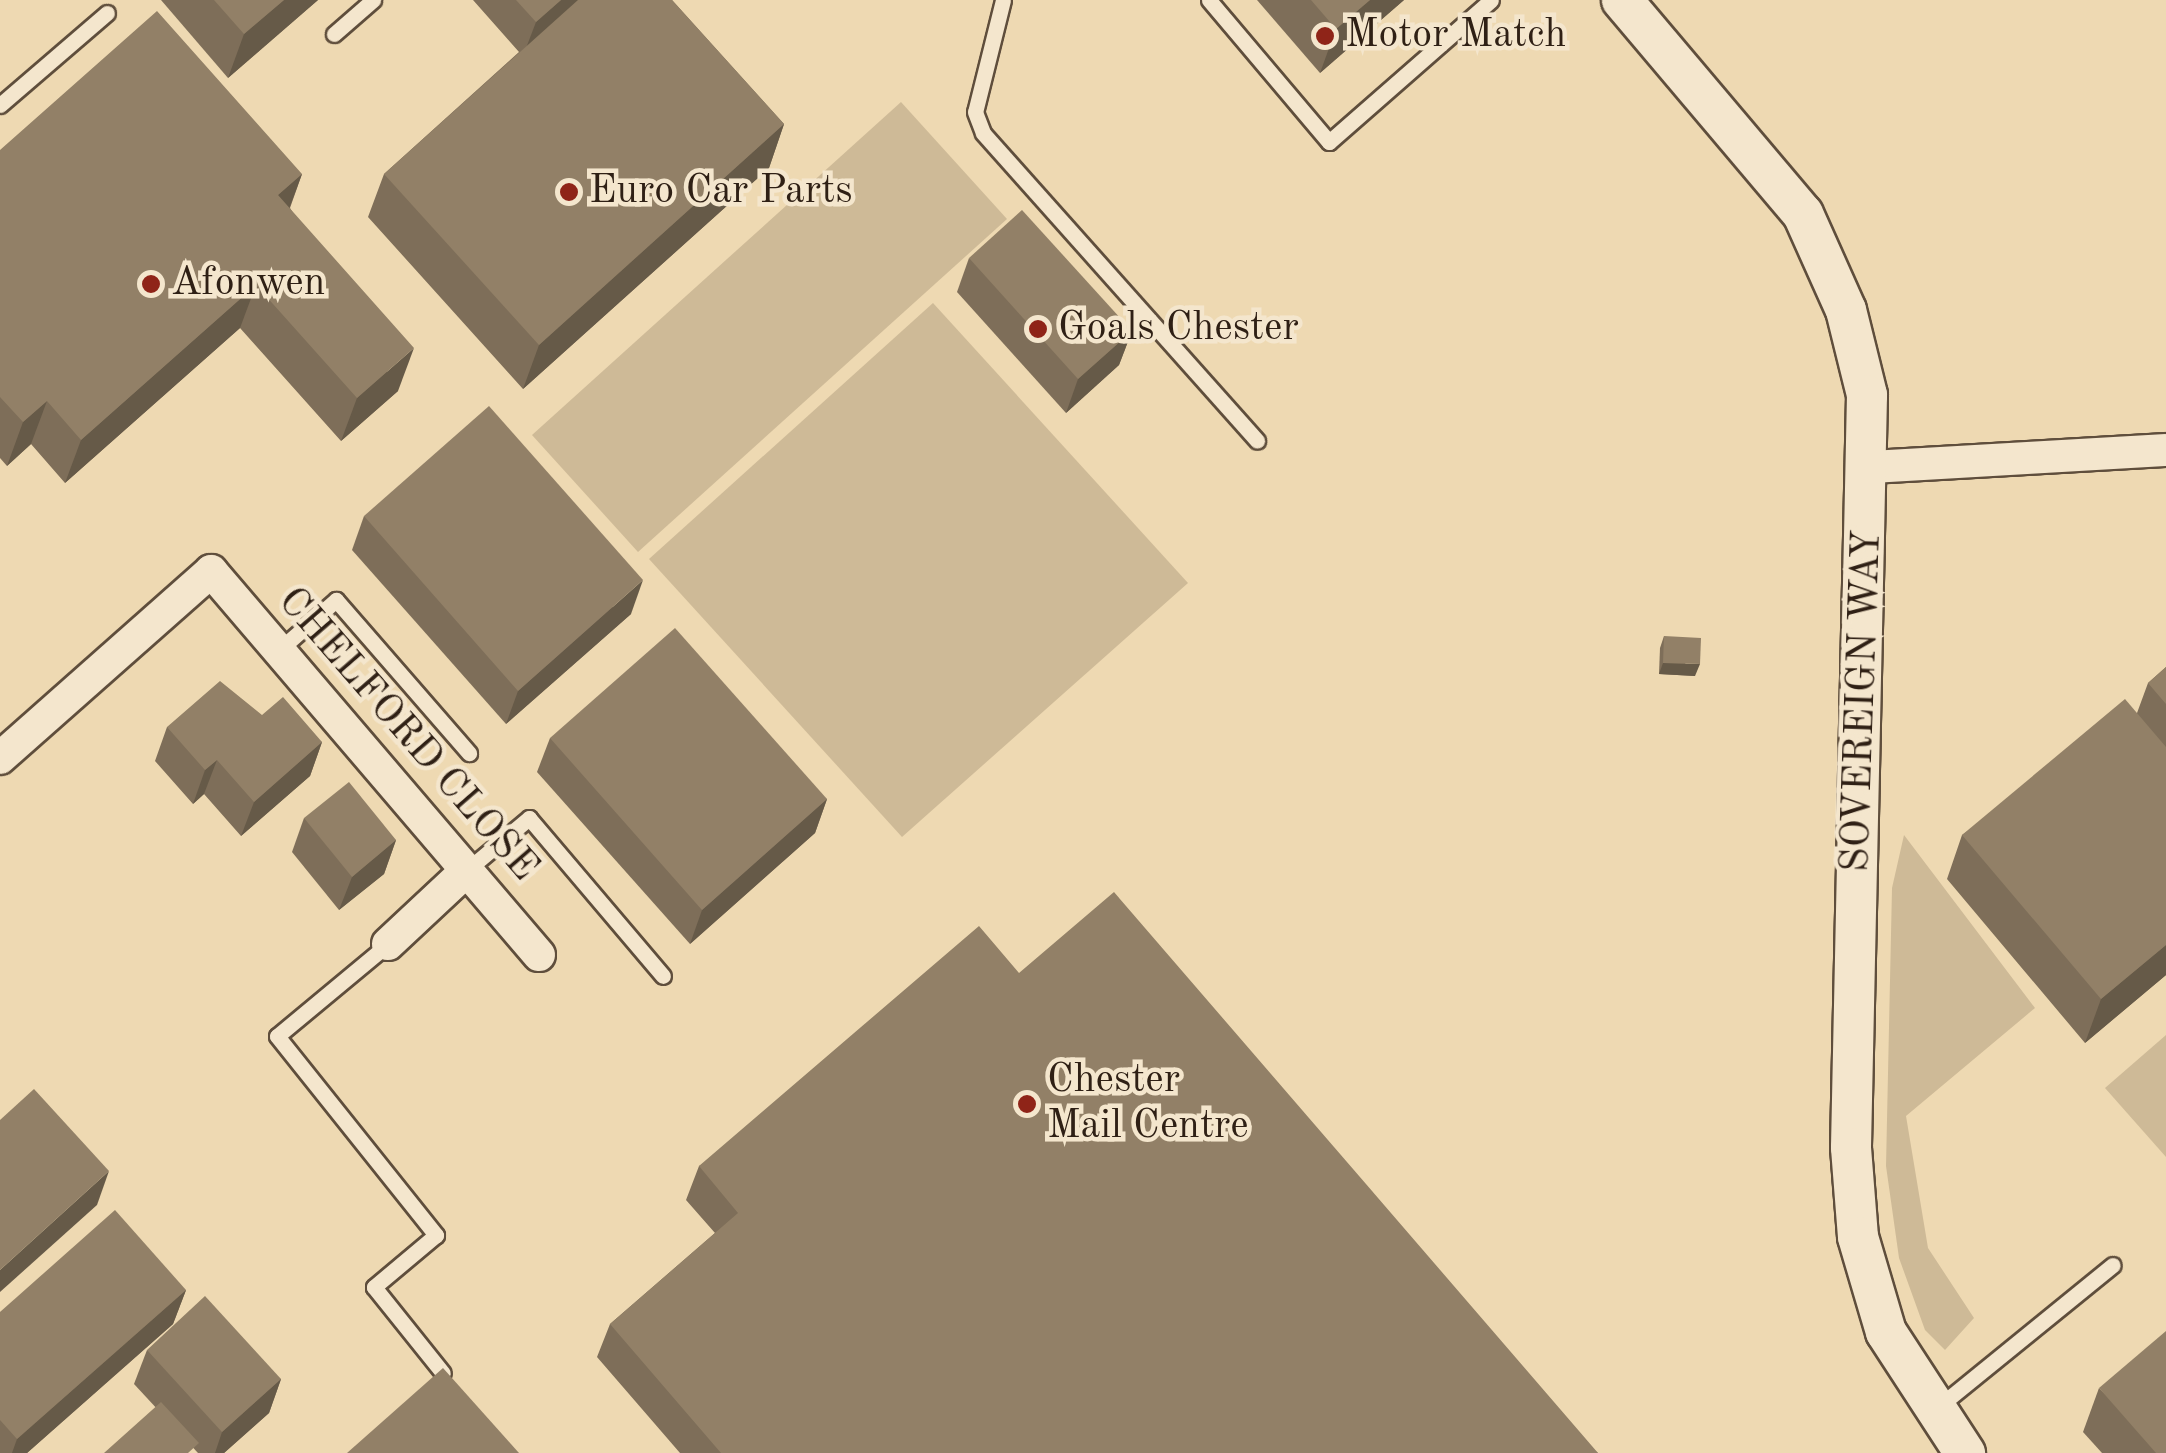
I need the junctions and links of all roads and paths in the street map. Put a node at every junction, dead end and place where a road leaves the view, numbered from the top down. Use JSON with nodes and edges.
{"nodes":[{"id":1,"x":372,"y":0,"type":"edge"},
{"id":2,"x":1003,"y":0,"type":"edge"},
{"id":3,"x":1209,"y":0,"type":"edge"},
{"id":4,"x":1491,"y":0,"type":"edge"},
{"id":5,"x":1622,"y":0,"type":"edge"},
{"id":6,"x":107,"y":14,"type":"dead end"},
{"id":7,"x":334,"y":34,"type":"dead end"},
{"id":8,"x":0,"y":106,"type":"edge"},
{"id":9,"x":1257,"y":441,"type":"dead end"},
{"id":10,"x":2166,"y":450,"type":"edge"},
{"id":11,"x":1870,"y":467,"type":"junction"},
{"id":12,"x":278,"y":650,"type":"junction"},
{"id":13,"x":469,"y":754,"type":"dead end"},
{"id":14,"x":0,"y":758,"type":"edge"},
{"id":15,"x":467,"y":870,"type":"junction"},
{"id":16,"x":388,"y":944,"type":"joint"},
{"id":17,"x":540,"y":955,"type":"dead end"},
{"id":18,"x":663,"y":976,"type":"dead end"},
{"id":19,"x":2114,"y":1264,"type":"dead end"},
{"id":20,"x":443,"y":1373,"type":"edge"},
{"id":21,"x":1934,"y":1410,"type":"junction"},
{"id":22,"x":1965,"y":1453,"type":"edge"}],
"edges":[{"from":1,"to":7,"type":"lane"},
{"from":2,"to":9,"type":"lane"},
{"from":3,"to":4,"type":"lane"},
{"from":5,"to":11,"type":"street","name":"SOVEREIGN WAY"},
{"from":6,"to":8,"type":"lane"},
{"from":10,"to":11,"type":"street"},
{"from":11,"to":21,"type":"street","name":"SOVEREIGN WAY"},
{"from":12,"to":13,"type":"lane"},
{"from":12,"to":14,"type":"street","name":"CHELFORD CLOSE"},
{"from":12,"to":15,"type":"street","name":"CHELFORD CLOSE"},
{"from":15,"to":16,"type":"street"},
{"from":15,"to":17,"type":"street","name":"CHELFORD CLOSE"},
{"from":15,"to":18,"type":"lane"},
{"from":16,"to":20,"type":"lane"},
{"from":19,"to":21,"type":"lane"},
{"from":21,"to":22,"type":"street","name":"SOVEREIGN WAY"}]}
